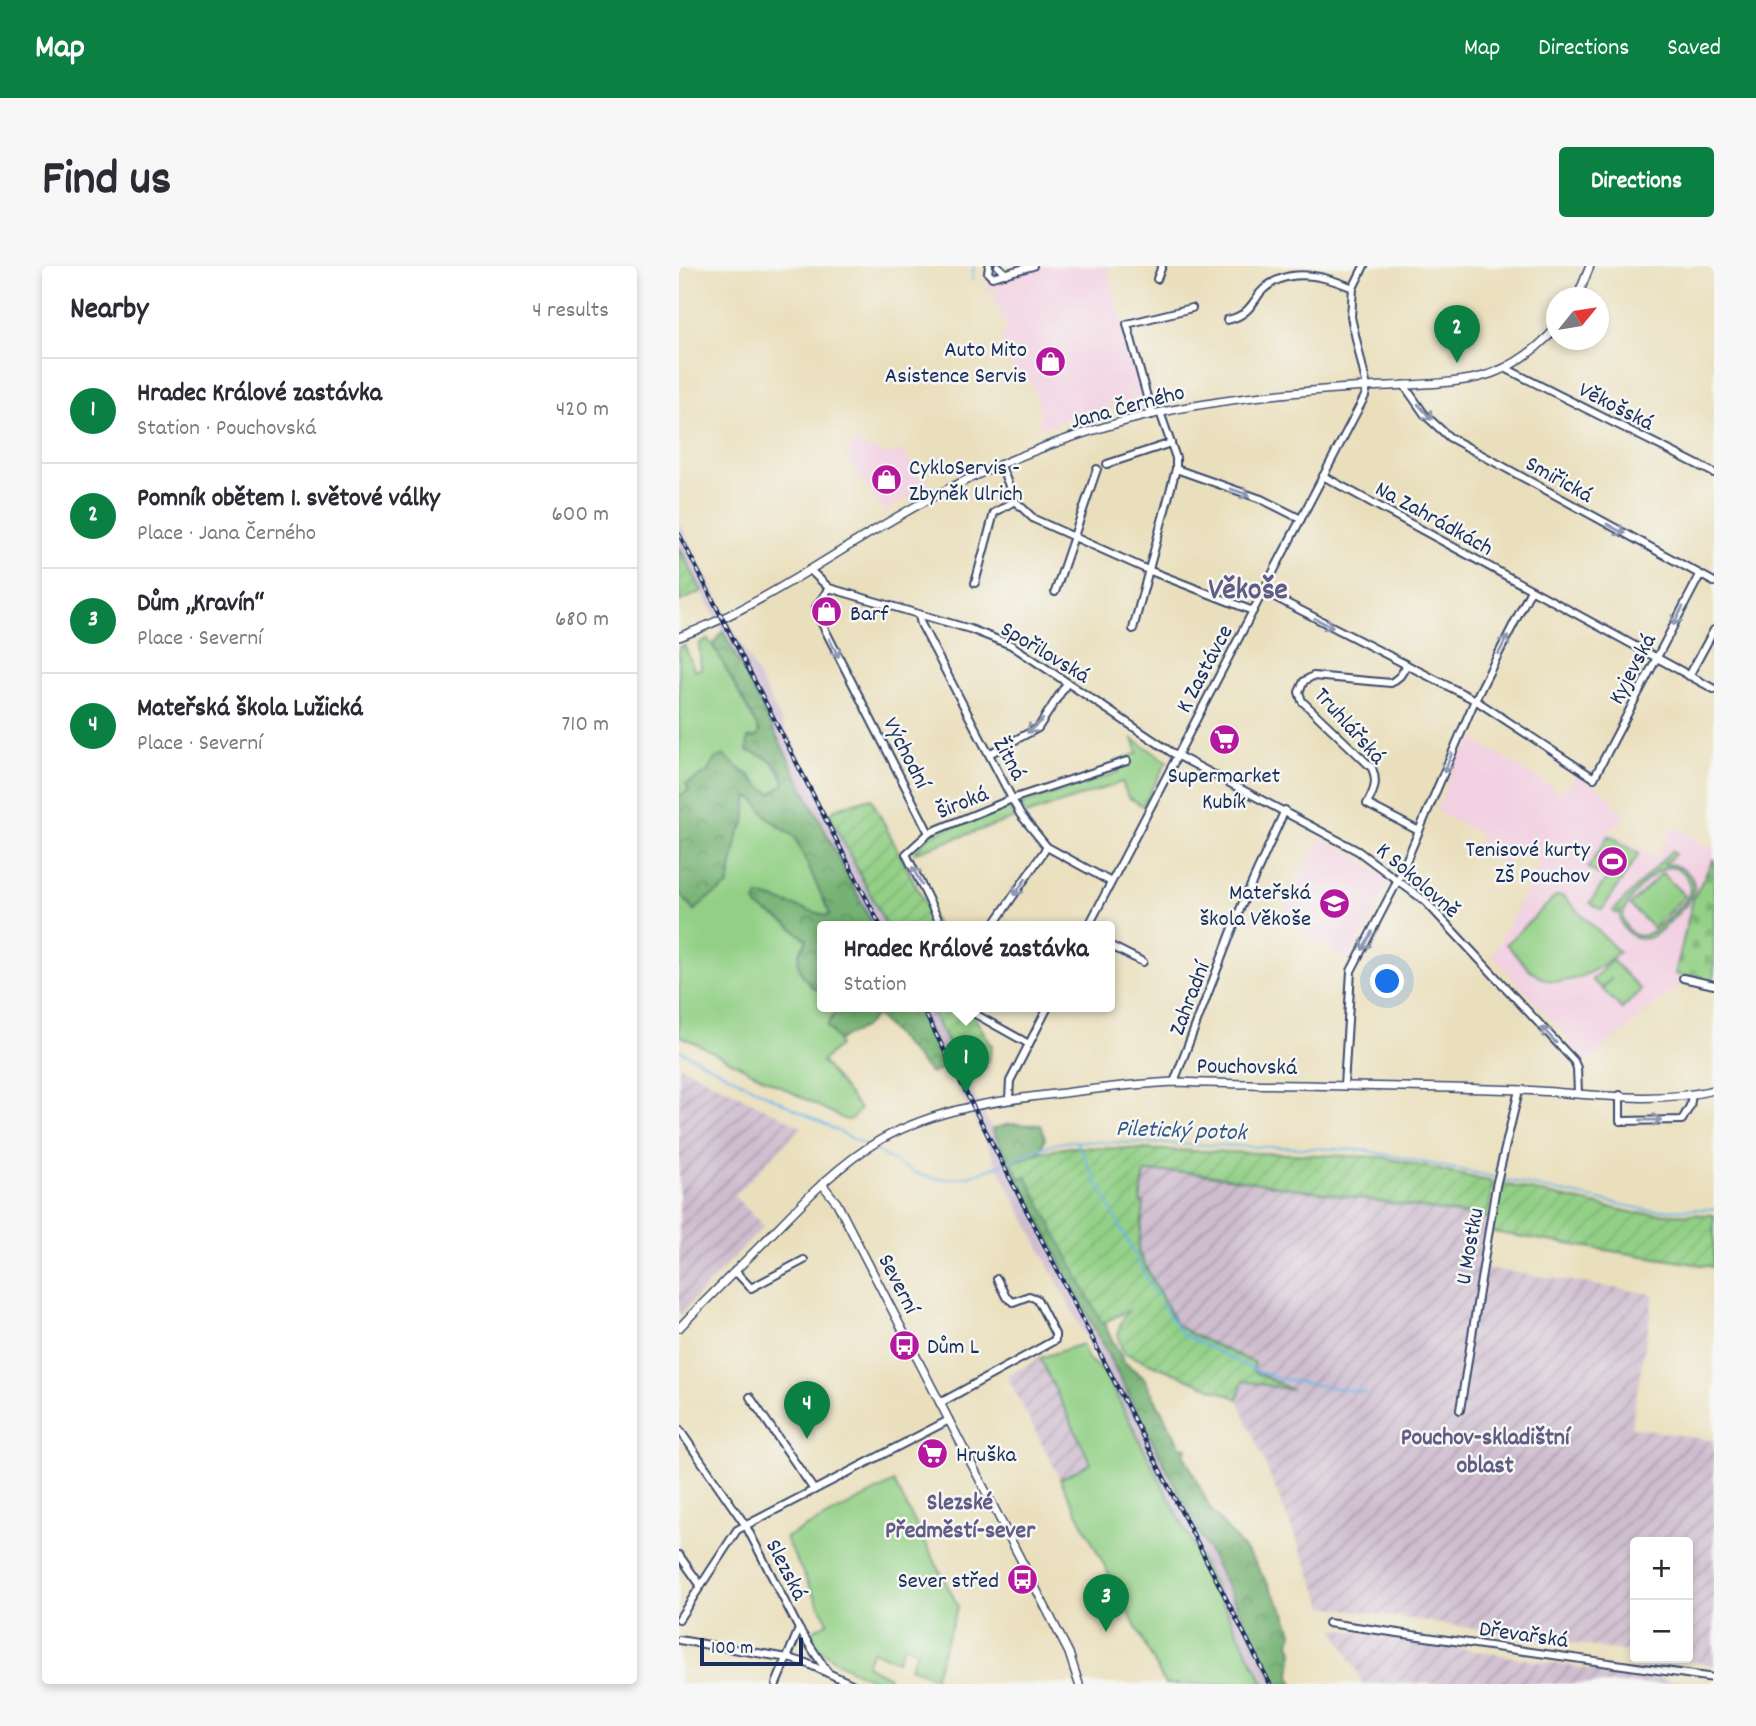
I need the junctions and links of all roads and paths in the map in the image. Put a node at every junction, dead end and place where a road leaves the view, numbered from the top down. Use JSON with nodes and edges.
{"nodes":[{"id":1,"x":989,"y":266,"type":"edge"},
{"id":2,"x":998,"y":266,"type":"edge"},
{"id":3,"x":1033,"y":266,"type":"edge"},
{"id":4,"x":1161,"y":266,"type":"edge"},
{"id":5,"x":1364,"y":266,"type":"edge"},
{"id":6,"x":1590,"y":266,"type":"edge"},
{"id":7,"x":1006,"y":274,"type":"junction"},
{"id":8,"x":1157,"y":279,"type":"dead end"},
{"id":9,"x":1581,"y":287,"type":"edge"},
{"id":10,"x":1353,"y":288,"type":"junction"},
{"id":11,"x":1192,"y":308,"type":"dead end"},
{"id":12,"x":1227,"y":320,"type":"dead end"},
{"id":13,"x":1546,"y":336,"type":"edge"},
{"id":14,"x":1504,"y":368,"type":"junction"},
{"id":15,"x":1404,"y":385,"type":"junction"},
{"id":16,"x":1367,"y":387,"type":"junction"},
{"id":17,"x":1156,"y":414,"type":"junction"},
{"id":18,"x":1171,"y":443,"type":"junction"},
{"id":19,"x":1107,"y":464,"type":"dead end"},
{"id":20,"x":1001,"y":466,"type":"junction"},
{"id":21,"x":1097,"y":469,"type":"dead end"},
{"id":22,"x":1176,"y":470,"type":"junction"},
{"id":23,"x":1711,"y":472,"type":"edge"},
{"id":24,"x":1323,"y":476,"type":"junction"},
{"id":25,"x":1015,"y":501,"type":"junction"},
{"id":26,"x":1301,"y":519,"type":"junction"},
{"id":27,"x":1074,"y":537,"type":"junction"},
{"id":28,"x":810,"y":570,"type":"junction"},
{"id":29,"x":1148,"y":570,"type":"junction"},
{"id":30,"x":1700,"y":575,"type":"junction"},
{"id":31,"x":1714,"y":582,"type":"edge"},
{"id":32,"x":975,"y":583,"type":"dead end"},
{"id":33,"x":829,"y":588,"type":"junction"},
{"id":34,"x":1531,"y":590,"type":"junction"},
{"id":35,"x":1263,"y":591,"type":"junction"},
{"id":36,"x":1055,"y":592,"type":"dead end"},
{"id":37,"x":1253,"y":611,"type":"junction"},
{"id":38,"x":919,"y":615,"type":"junction"},
{"id":39,"x":1133,"y":629,"type":"dead end"},
{"id":40,"x":1714,"y":630,"type":"edge"},
{"id":41,"x":679,"y":637,"type":"edge"},
{"id":42,"x":1657,"y":658,"type":"junction"},
{"id":43,"x":1407,"y":665,"type":"junction"},
{"id":44,"x":1689,"y":676,"type":"junction"},
{"id":45,"x":1067,"y":683,"type":"junction"},
{"id":46,"x":1714,"y":689,"type":"edge"},
{"id":47,"x":1475,"y":700,"type":"junction"},
{"id":48,"x":989,"y":754,"type":"junction"},
{"id":49,"x":1178,"y":755,"type":"junction"},
{"id":50,"x":1127,"y":761,"type":"dead end"},
{"id":51,"x":1012,"y":799,"type":"junction"},
{"id":52,"x":1285,"y":810,"type":"junction"},
{"id":53,"x":1419,"y":831,"type":"junction"},
{"id":54,"x":929,"y":833,"type":"junction"},
{"id":55,"x":1047,"y":847,"type":"junction"},
{"id":56,"x":1398,"y":880,"type":"junction"},
{"id":57,"x":1111,"y":881,"type":"junction"},
{"id":58,"x":939,"y":921,"type":"edge"},
{"id":59,"x":996,"y":921,"type":"edge"},
{"id":60,"x":1092,"y":921,"type":"edge"},
{"id":61,"x":1115,"y":948,"type":"edge"},
{"id":62,"x":1143,"y":962,"type":"dead end"},
{"id":63,"x":1683,"y":978,"type":"dead end"},
{"id":64,"x":1714,"y":985,"type":"edge"},
{"id":65,"x":1045,"y":1012,"type":"edge"},
{"id":66,"x":975,"y":1014,"type":"dead end"},
{"id":67,"x":1029,"y":1044,"type":"junction"},
{"id":68,"x":1174,"y":1082,"type":"junction"},
{"id":69,"x":1345,"y":1086,"type":"junction"},
{"id":70,"x":1519,"y":1090,"type":"junction"},
{"id":71,"x":1714,"y":1090,"type":"edge"},
{"id":72,"x":1578,"y":1093,"type":"junction"},
{"id":73,"x":1692,"y":1094,"type":"junction"},
{"id":74,"x":1620,"y":1095,"type":"junction"},
{"id":75,"x":1009,"y":1099,"type":"junction"},
{"id":76,"x":822,"y":1184,"type":"junction"},
{"id":77,"x":804,"y":1260,"type":"dead end"},
{"id":78,"x":735,"y":1271,"type":"junction"},
{"id":79,"x":997,"y":1279,"type":"dead end"},
{"id":80,"x":679,"y":1328,"type":"edge"},
{"id":81,"x":750,"y":1397,"type":"dead end"},
{"id":82,"x":940,"y":1403,"type":"junction"},
{"id":83,"x":1460,"y":1410,"type":"dead end"},
{"id":84,"x":949,"y":1420,"type":"junction"},
{"id":85,"x":679,"y":1429,"type":"edge"},
{"id":86,"x":814,"y":1490,"type":"junction"},
{"id":87,"x":746,"y":1526,"type":"junction"},
{"id":88,"x":679,"y":1555,"type":"edge"},
{"id":89,"x":701,"y":1586,"type":"junction"},
{"id":90,"x":679,"y":1619,"type":"edge"},
{"id":91,"x":1328,"y":1623,"type":"dead end"},
{"id":92,"x":799,"y":1629,"type":"junction"},
{"id":93,"x":679,"y":1640,"type":"edge"},
{"id":94,"x":788,"y":1658,"type":"junction"},
{"id":95,"x":828,"y":1673,"type":"junction"},
{"id":96,"x":1714,"y":1678,"type":"edge"},
{"id":97,"x":776,"y":1684,"type":"edge"},
{"id":98,"x":852,"y":1684,"type":"edge"},
{"id":99,"x":1079,"y":1684,"type":"edge"}],
"edges":[{"from":1,"to":7,"type":"street"},
{"from":2,"to":7,"type":"street"},
{"from":3,"to":7,"type":"street"},
{"from":4,"to":8,"type":"street"},
{"from":5,"to":10,"type":"street"},
{"from":6,"to":9,"type":"street"},
{"from":10,"to":12,"type":"street"},
{"from":10,"to":16,"type":"street"},
{"from":11,"to":17,"type":"street"},
{"from":13,"to":14,"type":"street","name":"Jana Černého"},
{"from":14,"to":15,"type":"street","name":"Jana Černého"},
{"from":14,"to":23,"type":"street","name":"Věkošská"},
{"from":15,"to":16,"type":"street","name":"Jana Černého"},
{"from":15,"to":30,"type":"street","name":"Smiřická","one_way":true},
{"from":16,"to":17,"type":"street","name":"Jana Černého"},
{"from":16,"to":24,"type":"street","name":"K Zastávce"},
{"from":17,"to":18,"type":"street"},
{"from":17,"to":20,"type":"street","name":"Jana Černého"},
{"from":18,"to":19,"type":"street"},
{"from":18,"to":22,"type":"street"},
{"from":20,"to":25,"type":"street"},
{"from":20,"to":28,"type":"street","name":"Jana Černého"},
{"from":21,"to":27,"type":"street"},
{"from":22,"to":26,"type":"street","one_way":true},
{"from":22,"to":29,"type":"street"},
{"from":24,"to":26,"type":"street","name":"K Zastávce"},
{"from":24,"to":34,"type":"street","name":"Na Zahrádkách"},
{"from":25,"to":27,"type":"street"},
{"from":25,"to":32,"type":"street"},
{"from":26,"to":35,"type":"street","name":"K Zastávce"},
{"from":27,"to":29,"type":"street"},
{"from":27,"to":36,"type":"street"},
{"from":28,"to":33,"type":"street","name":"Spořilovská"},
{"from":28,"to":41,"type":"street","name":"Jana Černého"},
{"from":29,"to":37,"type":"street"},
{"from":29,"to":39,"type":"street"},
{"from":30,"to":31,"type":"street","name":"Smiřická"},
{"from":30,"to":42,"type":"street","name":"Kyjevská","one_way":true},
{"from":33,"to":38,"type":"street","name":"Spořilovská"},
{"from":33,"to":54,"type":"street","name":"Východní","one_way":true},
{"from":34,"to":42,"type":"street","name":"Na Zahrádkách"},
{"from":47,"to":34,"type":"street","one_way":true},
{"from":35,"to":37,"type":"street","name":"K Zastávce"},
{"from":35,"to":43,"type":"street","one_way":true},
{"from":37,"to":49,"type":"street","name":"K Zastávce"},
{"from":38,"to":45,"type":"street","name":"Spořilovská"},
{"from":38,"to":48,"type":"street","name":"Žitná"},
{"from":40,"to":44,"type":"street"},
{"from":42,"to":44,"type":"street","name":"Na Zahrádkách"},
{"from":42,"to":47,"type":"street","name":"Kyjevská"},
{"from":43,"to":47,"type":"street"},
{"from":43,"to":53,"type":"street","name":"Truhlářská"},
{"from":44,"to":46,"type":"street","name":"Na Zahrádkách"},
{"from":45,"to":48,"type":"street","one_way":true},
{"from":45,"to":49,"type":"street","name":"Spořilovská"},
{"from":47,"to":53,"type":"street","one_way":true},
{"from":48,"to":51,"type":"street","name":"Žitná"},
{"from":49,"to":52,"type":"street","name":"K Sokolovně"},
{"from":49,"to":57,"type":"street","name":"K Zastávce"},
{"from":50,"to":51,"type":"street","name":"Široká"},
{"from":51,"to":54,"type":"street","name":"Široká"},
{"from":51,"to":55,"type":"street","name":"Žitná"},
{"from":52,"to":56,"type":"street","name":"K Sokolovně"},
{"from":52,"to":68,"type":"street","name":"Zahradní"},
{"from":53,"to":56,"type":"street"},
{"from":58,"to":54,"type":"street","one_way":true},
{"from":55,"to":57,"type":"street","name":"Žitná"},
{"from":55,"to":59,"type":"street","one_way":true},
{"from":56,"to":69,"type":"street","one_way":true},
{"from":72,"to":56,"type":"street","name":"K Sokolovně","one_way":true},
{"from":57,"to":60,"type":"street","name":"K Zastávce"},
{"from":61,"to":62,"type":"street"},
{"from":63,"to":64,"type":"street"},
{"from":65,"to":67,"type":"street"},
{"from":66,"to":67,"type":"street"},
{"from":67,"to":75,"type":"street"},
{"from":68,"to":69,"type":"street","name":"Pouchovská"},
{"from":68,"to":75,"type":"street","name":"Pouchovská"},
{"from":69,"to":70,"type":"street","name":"Pouchovská"},
{"from":70,"to":72,"type":"street","name":"Pouchovská"},
{"from":70,"to":83,"type":"street","name":"U Mostku"},
{"from":71,"to":73,"type":"street","name":"Pouchovská"},
{"from":72,"to":74,"type":"street","name":"Pouchovská"},
{"from":73,"to":74,"type":"street","name":"Pouchovská"},
{"from":74,"to":73,"type":"street","one_way":true},
{"from":75,"to":76,"type":"street","name":"Pouchovská"},
{"from":76,"to":78,"type":"street"},
{"from":76,"to":82,"type":"street","name":"Severní"},
{"from":77,"to":78,"type":"street"},
{"from":78,"to":80,"type":"street"},
{"from":79,"to":82,"type":"street"},
{"from":81,"to":86,"type":"street"},
{"from":82,"to":84,"type":"street","name":"Severní"},
{"from":84,"to":86,"type":"street"},
{"from":84,"to":99,"type":"street","name":"Severní"},
{"from":85,"to":87,"type":"street","name":"Slezská"},
{"from":86,"to":87,"type":"street"},
{"from":87,"to":89,"type":"street"},
{"from":87,"to":92,"type":"street","name":"Slezská"},
{"from":88,"to":89,"type":"street"},
{"from":89,"to":90,"type":"street"},
{"from":91,"to":96,"type":"street","name":"Dřevařská"},
{"from":92,"to":94,"type":"street","name":"Slezská"},
{"from":92,"to":95,"type":"street","name":"Slezská"},
{"from":93,"to":94,"type":"street"},
{"from":94,"to":95,"type":"street"},
{"from":94,"to":97,"type":"street","name":"Slezská"},
{"from":95,"to":98,"type":"street"}]}
